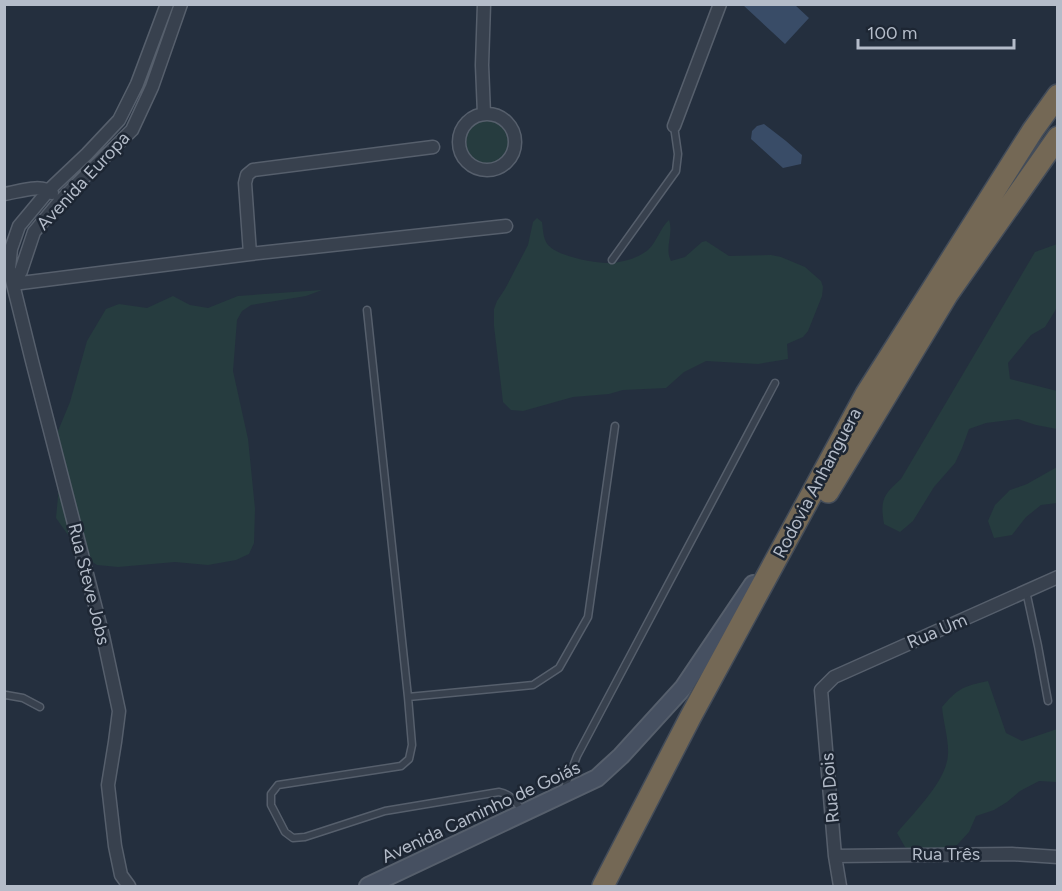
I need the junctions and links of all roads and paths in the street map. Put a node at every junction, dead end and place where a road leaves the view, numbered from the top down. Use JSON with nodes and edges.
{"nodes":[{"id":1,"x":167,"y":4,"type":"edge"},
{"id":2,"x":181,"y":4,"type":"edge"},
{"id":3,"x":484,"y":4,"type":"edge"},
{"id":4,"x":720,"y":4,"type":"edge"},
{"id":5,"x":1058,"y":95,"type":"edge"},
{"id":6,"x":484,"y":114,"type":"junction"},
{"id":7,"x":674,"y":126,"type":"joint"},
{"id":8,"x":1058,"y":137,"type":"edge"},
{"id":9,"x":433,"y":147,"type":"dead end"},
{"id":10,"x":49,"y":190,"type":"junction"},
{"id":11,"x":4,"y":194,"type":"edge"},
{"id":12,"x":60,"y":201,"type":"junction"},
{"id":13,"x":506,"y":226,"type":"dead end"},
{"id":14,"x":250,"y":254,"type":"junction"},
{"id":15,"x":612,"y":260,"type":"dead end"},
{"id":16,"x":9,"y":279,"type":"edge"},
{"id":17,"x":367,"y":310,"type":"dead end"},
{"id":18,"x":775,"y":383,"type":"dead end"},
{"id":19,"x":615,"y":426,"type":"dead end"},
{"id":20,"x":802,"y":511,"type":"junction"},
{"id":21,"x":1058,"y":577,"type":"edge"},
{"id":22,"x":1026,"y":591,"type":"junction"},
{"id":23,"x":821,"y":690,"type":"joint"},
{"id":24,"x":4,"y":696,"type":"edge"},
{"id":25,"x":408,"y":698,"type":"junction"},
{"id":26,"x":1047,"y":701,"type":"dead end"},
{"id":27,"x":40,"y":707,"type":"dead end"},
{"id":28,"x":562,"y":796,"type":"junction"},
{"id":29,"x":524,"y":813,"type":"junction"},
{"id":30,"x":835,"y":856,"type":"junction"},
{"id":31,"x":1058,"y":857,"type":"edge"},
{"id":32,"x":129,"y":886,"type":"edge"},
{"id":33,"x":368,"y":886,"type":"edge"},
{"id":34,"x":603,"y":886,"type":"edge"},
{"id":35,"x":617,"y":886,"type":"edge"},
{"id":36,"x":840,"y":886,"type":"edge"}],
"edges":[{"from":1,"to":10,"type":"street","name":"Avenida Europa"},
{"from":2,"to":12,"type":"street","name":"Avenida Europa"},
{"from":3,"to":6,"type":"street"},
{"from":4,"to":7,"type":"street"},
{"from":5,"to":20,"type":"highway","name":"Rodovia Anhanguera"},
{"from":6,"to":6,"type":"street"},
{"from":7,"to":15,"type":"lane"},
{"from":8,"to":35,"type":"highway","name":"Rodovia Anhanguera"},
{"from":9,"to":14,"type":"street"},
{"from":10,"to":11,"type":"street"},
{"from":10,"to":12,"type":"street"},
{"from":10,"to":16,"type":"street","name":"Avenida Europa"},
{"from":12,"to":16,"type":"street","name":"Avenida Europa"},
{"from":13,"to":14,"type":"street"},
{"from":14,"to":16,"type":"street"},
{"from":16,"to":32,"type":"street","name":"Rua Steve Jobs"},
{"from":17,"to":25,"type":"lane"},
{"from":18,"to":28,"type":"lane"},
{"from":19,"to":25,"type":"lane"},
{"from":20,"to":28,"type":"main road","name":"Avenida Caminho de Goiás"},
{"from":20,"to":34,"type":"highway","name":"Rodovia Anhanguera"},
{"from":21,"to":22,"type":"street","name":"Rua Um"},
{"from":22,"to":23,"type":"street","name":"Rua Um"},
{"from":22,"to":26,"type":"lane"},
{"from":23,"to":30,"type":"street","name":"Rua Dois"},
{"from":24,"to":27,"type":"lane"},
{"from":25,"to":29,"type":"lane"},
{"from":28,"to":29,"type":"main road","name":"Avenida Caminho de Goiás"},
{"from":29,"to":33,"type":"main road","name":"Avenida Caminho de Goiás"},
{"from":30,"to":31,"type":"street","name":"Rua Três"},
{"from":30,"to":36,"type":"street","name":"Rua Dois"}]}
